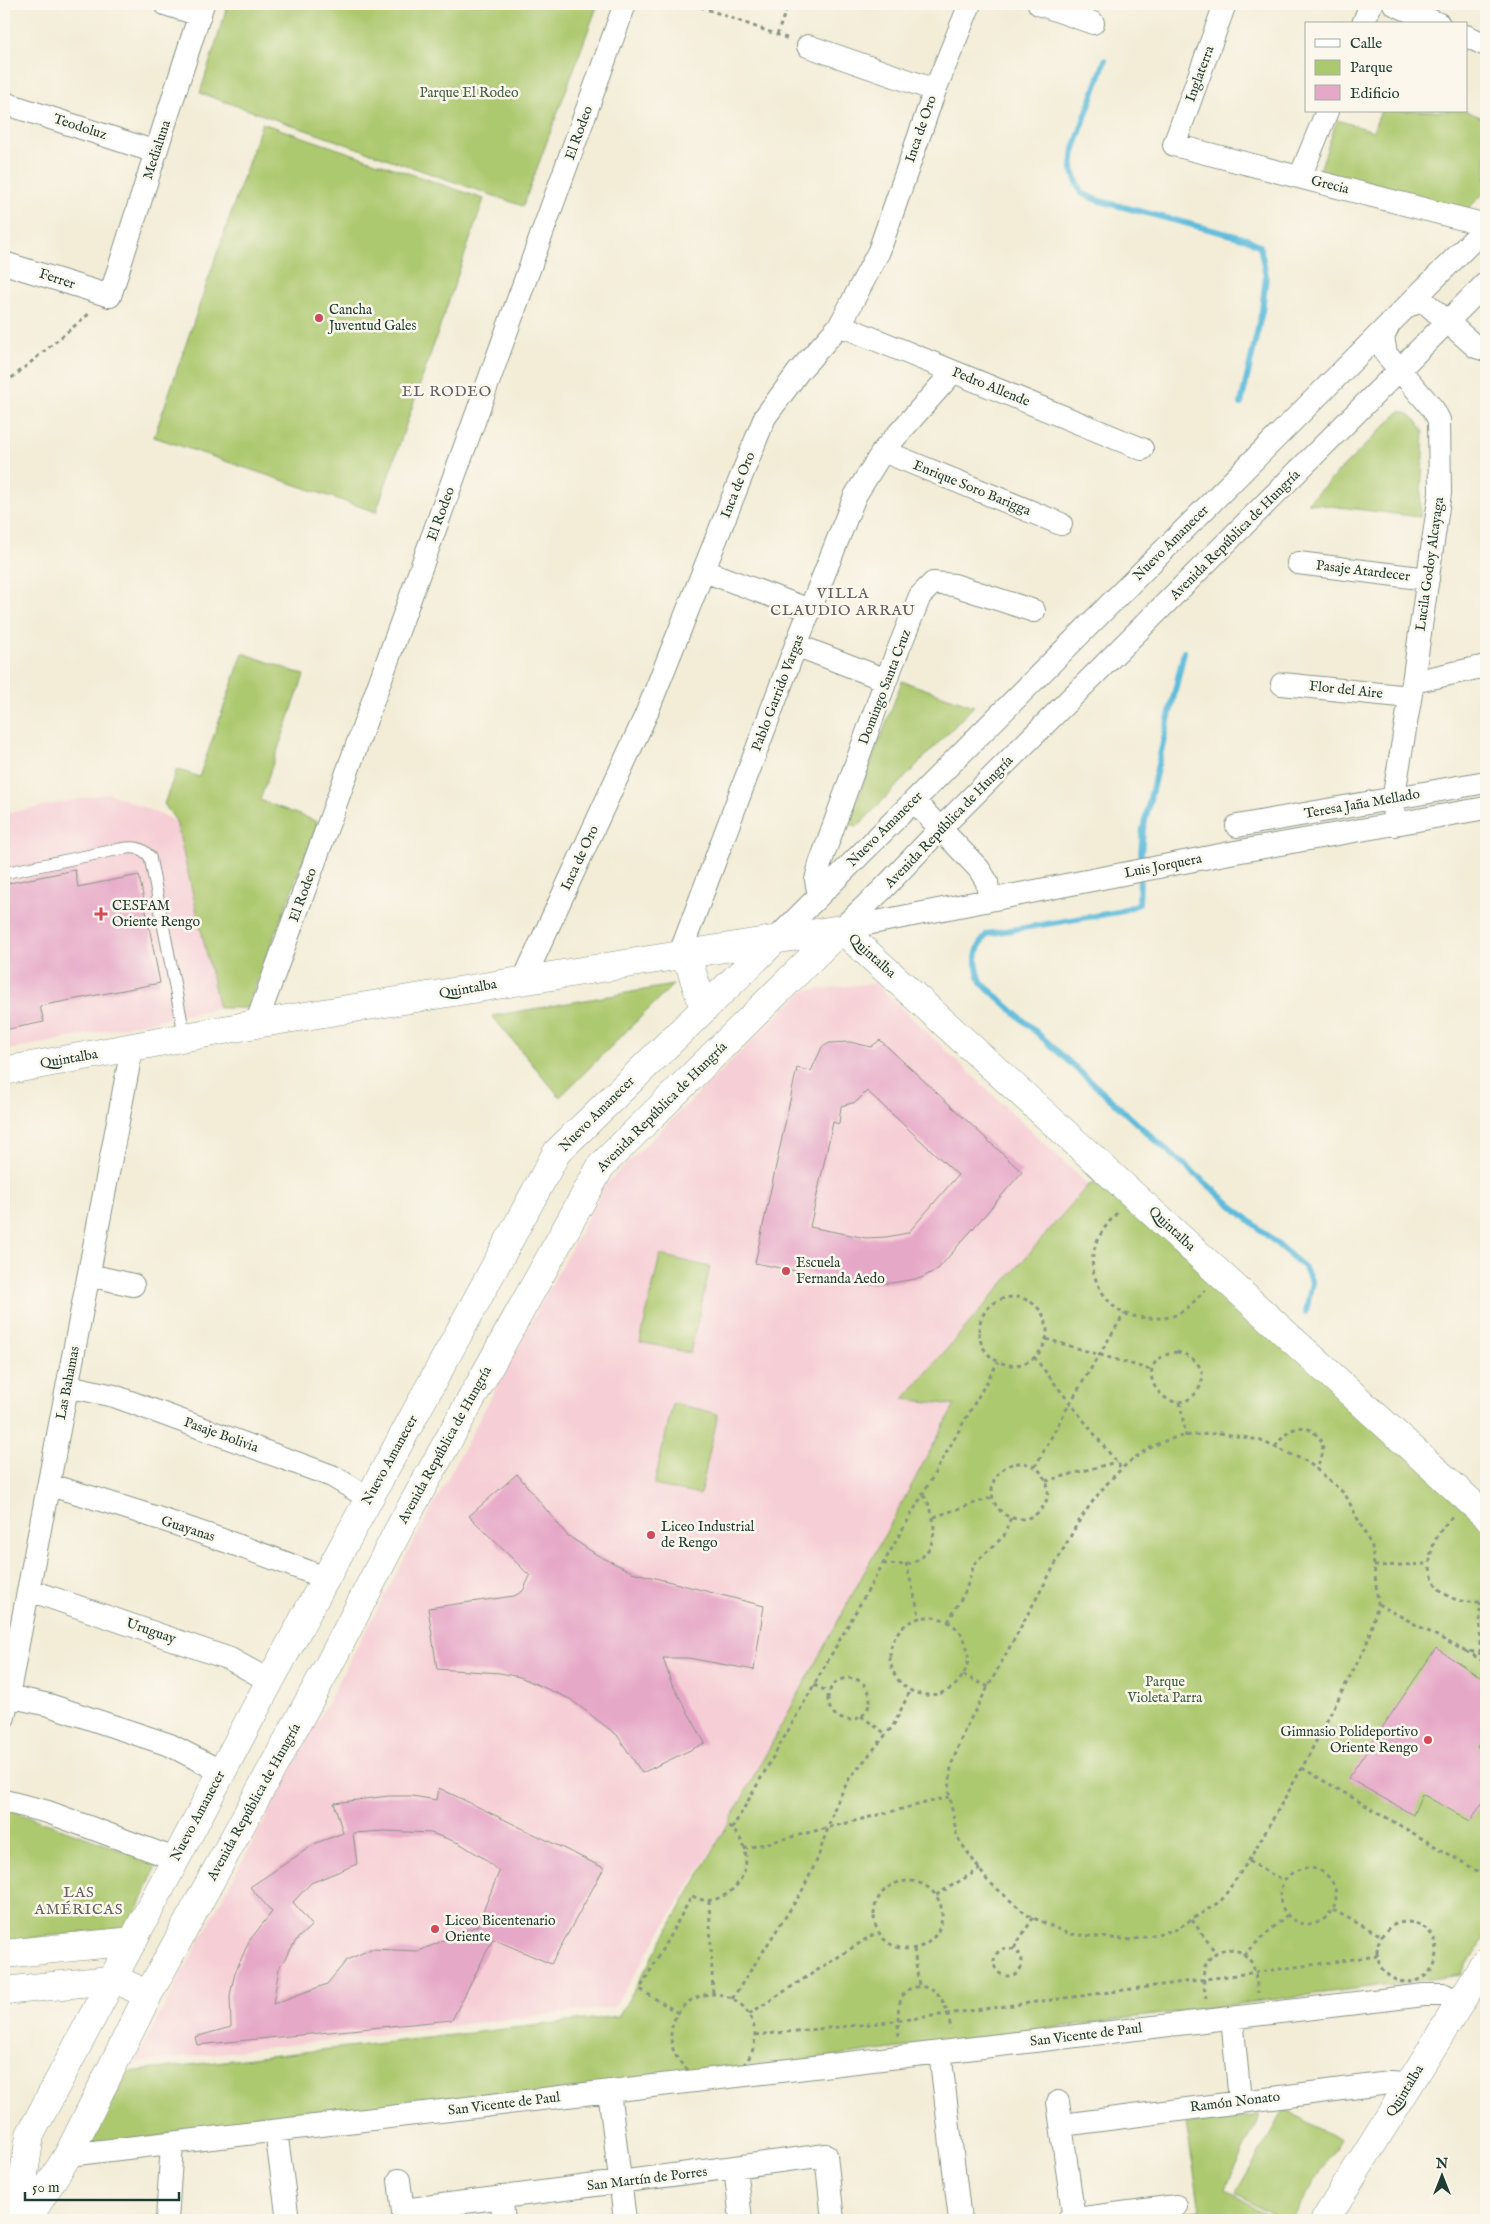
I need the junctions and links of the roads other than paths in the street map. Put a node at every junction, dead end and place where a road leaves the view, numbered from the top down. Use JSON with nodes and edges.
{"nodes":[{"id":1,"x":166,"y":4,"type":"edge"},
{"id":2,"x":625,"y":4,"type":"edge"},
{"id":3,"x":970,"y":4,"type":"edge"},
{"id":4,"x":1039,"y":4,"type":"edge"},
{"id":5,"x":1225,"y":4,"type":"edge"},
{"id":6,"x":1371,"y":4,"type":"edge"},
{"id":7,"x":1394,"y":4,"type":"edge"},
{"id":8,"x":201,"y":10,"type":"edge"},
{"id":9,"x":1364,"y":22,"type":"edge"},
{"id":10,"x":1434,"y":22,"type":"edge"},
{"id":11,"x":1093,"y":23,"type":"dead end"},
{"id":12,"x":1468,"y":37,"type":"edge"},
{"id":13,"x":1486,"y":45,"type":"edge"},
{"id":14,"x":808,"y":46,"type":"road end"},
{"id":15,"x":935,"y":90,"type":"junction"},
{"id":16,"x":4,"y":103,"type":"edge"},
{"id":17,"x":1327,"y":112,"type":"edge"},
{"id":18,"x":1174,"y":145,"type":"joint"},
{"id":19,"x":156,"y":152,"type":"junction"},
{"id":20,"x":1300,"y":177,"type":"junction"},
{"id":21,"x":1486,"y":226,"type":"edge"},
{"id":22,"x":4,"y":263,"type":"edge"},
{"id":23,"x":1486,"y":283,"type":"edge"},
{"id":24,"x":110,"y":296,"type":"joint"},
{"id":25,"x":1407,"y":306,"type":"junction"},
{"id":26,"x":1448,"y":321,"type":"junction"},
{"id":27,"x":1390,"y":323,"type":"junction"},
{"id":28,"x":840,"y":325,"type":"junction"},
{"id":29,"x":1486,"y":350,"type":"edge"},
{"id":30,"x":1398,"y":371,"type":"junction"},
{"id":31,"x":953,"y":372,"type":"junction"},
{"id":32,"x":1142,"y":449,"type":"dead end"},
{"id":33,"x":883,"y":451,"type":"junction"},
{"id":34,"x":1061,"y":524,"type":"dead end"},
{"id":35,"x":1298,"y":563,"type":"dead end"},
{"id":36,"x":704,"y":571,"type":"junction"},
{"id":37,"x":1428,"y":579,"type":"junction"},
{"id":38,"x":810,"y":610,"type":"junction"},
{"id":39,"x":1034,"y":611,"type":"dead end"},
{"id":40,"x":796,"y":645,"type":"junction"},
{"id":41,"x":1486,"y":666,"type":"edge"},
{"id":42,"x":886,"y":680,"type":"junction"},
{"id":43,"x":1282,"y":684,"type":"dead end"},
{"id":44,"x":1411,"y":690,"type":"junction"},
{"id":45,"x":1486,"y":782,"type":"edge"},
{"id":46,"x":1393,"y":800,"type":"junction"},
{"id":47,"x":914,"y":801,"type":"junction"},
{"id":48,"x":1486,"y":808,"type":"edge"},
{"id":49,"x":1394,"y":824,"type":"junction"},
{"id":50,"x":1237,"y":826,"type":"dead end"},
{"id":51,"x":941,"y":828,"type":"junction"},
{"id":52,"x":4,"y":873,"type":"edge"},
{"id":53,"x":819,"y":896,"type":"junction"},
{"id":54,"x":989,"y":900,"type":"junction"},
{"id":55,"x":841,"y":928,"type":"junction"},
{"id":56,"x":775,"y":940,"type":"junction"},
{"id":57,"x":679,"y":956,"type":"junction"},
{"id":58,"x":524,"y":979,"type":"junction"},
{"id":59,"x":704,"y":1008,"type":"junction"},
{"id":60,"x":256,"y":1024,"type":"junction"},
{"id":61,"x":185,"y":1038,"type":"junction"},
{"id":62,"x":132,"y":1048,"type":"junction"},
{"id":63,"x":4,"y":1071,"type":"edge"},
{"id":64,"x":89,"y":1275,"type":"junction"},
{"id":65,"x":133,"y":1285,"type":"dead end"},
{"id":66,"x":481,"y":1295,"type":"junction"},
{"id":67,"x":518,"y":1311,"type":"junction"},
{"id":68,"x":68,"y":1386,"type":"junction"},
{"id":69,"x":49,"y":1485,"type":"junction"},
{"id":70,"x":369,"y":1498,"type":"junction"},
{"id":71,"x":1486,"y":1516,"type":"edge"},
{"id":72,"x":325,"y":1578,"type":"junction"},
{"id":73,"x":28,"y":1590,"type":"junction"},
{"id":74,"x":364,"y":1598,"type":"junction"},
{"id":75,"x":270,"y":1681,"type":"junction"},
{"id":76,"x":6,"y":1707,"type":"edge"},
{"id":77,"x":222,"y":1772,"type":"junction"},
{"id":78,"x":4,"y":1801,"type":"edge"},
{"id":79,"x":175,"y":1859,"type":"junction"},
{"id":80,"x":133,"y":1941,"type":"junction"},
{"id":81,"x":4,"y":1954,"type":"edge"},
{"id":82,"x":1486,"y":1961,"type":"edge"},
{"id":83,"x":110,"y":1980,"type":"junction"},
{"id":84,"x":4,"y":1991,"type":"edge"},
{"id":85,"x":148,"y":1996,"type":"junction"},
{"id":86,"x":1459,"y":2003,"type":"junction"},
{"id":87,"x":1232,"y":2018,"type":"junction"},
{"id":88,"x":946,"y":2044,"type":"junction"},
{"id":89,"x":1410,"y":2084,"type":"junction"},
{"id":90,"x":609,"y":2091,"type":"junction"},
{"id":91,"x":1240,"y":2100,"type":"junction"},
{"id":92,"x":1058,"y":2102,"type":"dead end"},
{"id":93,"x":1062,"y":2125,"type":"junction"},
{"id":94,"x":276,"y":2131,"type":"junction"},
{"id":95,"x":172,"y":2143,"type":"junction"},
{"id":96,"x":68,"y":2155,"type":"junction"},
{"id":97,"x":734,"y":2167,"type":"junction"},
{"id":98,"x":398,"y":2180,"type":"dead end"},
{"id":99,"x":620,"y":2183,"type":"junction"},
{"id":100,"x":501,"y":2197,"type":"junction"},
{"id":101,"x":1176,"y":2206,"type":"dead end"},
{"id":102,"x":403,"y":2215,"type":"edge"},
{"id":103,"x":17,"y":2220,"type":"edge"},
{"id":104,"x":27,"y":2220,"type":"edge"},
{"id":105,"x":167,"y":2220,"type":"edge"},
{"id":106,"x":288,"y":2220,"type":"edge"},
{"id":107,"x":504,"y":2220,"type":"edge"},
{"id":108,"x":625,"y":2220,"type":"edge"},
{"id":109,"x":741,"y":2220,"type":"edge"},
{"id":110,"x":833,"y":2220,"type":"edge"},
{"id":111,"x":960,"y":2220,"type":"edge"},
{"id":112,"x":1071,"y":2220,"type":"edge"},
{"id":113,"x":1325,"y":2220,"type":"edge"}],
"edges":[{"from":1,"to":8,"type":"street"},
{"from":2,"to":60,"type":"street","name":"El Rodeo"},
{"from":3,"to":15,"type":"street","name":"Inca de Oro"},
{"from":4,"to":11,"type":"street"},
{"from":5,"to":18,"type":"street","name":"Inglaterra"},
{"from":6,"to":9,"type":"street"},
{"from":7,"to":10,"type":"street"},
{"from":8,"to":19,"type":"street","name":"Medialuna"},
{"from":12,"to":13,"type":"street"},
{"from":14,"to":15,"type":"street"},
{"from":15,"to":28,"type":"street","name":"Inca de Oro"},
{"from":16,"to":19,"type":"street","name":"Teodoluz"},
{"from":17,"to":20,"type":"street"},
{"from":18,"to":20,"type":"street","name":"Grecia"},
{"from":19,"to":24,"type":"street","name":"Medialuna"},
{"from":20,"to":21,"type":"street","name":"Grecia"},
{"from":21,"to":25,"type":"street","name":"Nuevo Amanecer"},
{"from":22,"to":24,"type":"street","name":"Ferrer"},
{"from":23,"to":26,"type":"street","name":"Avenida República de Hungría"},
{"from":25,"to":26,"type":"street"},
{"from":25,"to":27,"type":"street","name":"Nuevo Amanecer"},
{"from":26,"to":29,"type":"street"},
{"from":26,"to":30,"type":"street","name":"Avenida República de Hungría"},
{"from":27,"to":30,"type":"street","name":"Lucila Godoy Alcayaga"},
{"from":27,"to":47,"type":"street","name":"Nuevo Amanecer"},
{"from":28,"to":31,"type":"street","name":"Pedro Allende"},
{"from":28,"to":36,"type":"street","name":"Inca de Oro"},
{"from":30,"to":37,"type":"street","name":"Lucila Godoy Alcayaga"},
{"from":30,"to":51,"type":"street","name":"Avenida República de Hungría"},
{"from":31,"to":32,"type":"street","name":"Pedro Allende"},
{"from":31,"to":33,"type":"street","name":"Pablo Garrido Vargas"},
{"from":33,"to":34,"type":"street","name":"Enrique Soro Barigga"},
{"from":33,"to":38,"type":"street","name":"Pablo Garrido Vargas"},
{"from":35,"to":37,"type":"street","name":"Pasaje Atardecer"},
{"from":36,"to":38,"type":"street"},
{"from":36,"to":58,"type":"street","name":"Inca de Oro"},
{"from":37,"to":44,"type":"street","name":"Lucila Godoy Alcayaga"},
{"from":38,"to":40,"type":"street","name":"Pablo Garrido Vargas"},
{"from":39,"to":42,"type":"street","name":"Domingo Santa Cruz"},
{"from":40,"to":42,"type":"street"},
{"from":40,"to":57,"type":"street","name":"Pablo Garrido Vargas"},
{"from":41,"to":44,"type":"street","name":"Flor del Aire"},
{"from":42,"to":53,"type":"street","name":"Domingo Santa Cruz"},
{"from":43,"to":44,"type":"street","name":"Flor del Aire"},
{"from":44,"to":46,"type":"street","name":"Lucila Godoy Alcayaga"},
{"from":45,"to":46,"type":"street","name":"Teresa Jaña Mellado"},
{"from":46,"to":49,"type":"street","name":"Lucila Godoy Alcayaga"},
{"from":46,"to":50,"type":"street","name":"Teresa Jaña Mellado"},
{"from":47,"to":51,"type":"street"},
{"from":47,"to":53,"type":"street","name":"Nuevo Amanecer"},
{"from":48,"to":49,"type":"street","name":"Luis Jorquera"},
{"from":49,"to":54,"type":"street","name":"Luis Jorquera"},
{"from":51,"to":54,"type":"street"},
{"from":51,"to":55,"type":"street","name":"Avenida República de Hungría"},
{"from":52,"to":61,"type":"lane"},
{"from":53,"to":56,"type":"street","name":"Nuevo Amanecer"},
{"from":54,"to":55,"type":"street","name":"Luis Jorquera"},
{"from":55,"to":56,"type":"street","name":"Quintalba"},
{"from":55,"to":67,"type":"street","name":"Avenida República de Hungría"},
{"from":55,"to":71,"type":"street","name":"Quintalba"},
{"from":56,"to":57,"type":"street","name":"Quintalba"},
{"from":56,"to":59,"type":"street","name":"Nuevo Amanecer"},
{"from":57,"to":58,"type":"street","name":"Quintalba"},
{"from":57,"to":59,"type":"street"},
{"from":58,"to":60,"type":"street","name":"Quintalba"},
{"from":59,"to":66,"type":"street","name":"Nuevo Amanecer"},
{"from":60,"to":61,"type":"street","name":"Quintalba"},
{"from":61,"to":62,"type":"street","name":"Quintalba"},
{"from":62,"to":63,"type":"street","name":"Quintalba"},
{"from":62,"to":64,"type":"street","name":"Las Bahamas"},
{"from":64,"to":65,"type":"street"},
{"from":64,"to":68,"type":"street","name":"Las Bahamas"},
{"from":66,"to":67,"type":"street"},
{"from":66,"to":70,"type":"street","name":"Nuevo Amanecer"},
{"from":67,"to":74,"type":"street","name":"Avenida República de Hungría"},
{"from":68,"to":69,"type":"street","name":"Las Bahamas"},
{"from":68,"to":70,"type":"street","name":"Pasaje Bolivia"},
{"from":69,"to":72,"type":"street","name":"Guayanas"},
{"from":69,"to":73,"type":"street","name":"Las Bahamas"},
{"from":70,"to":72,"type":"street","name":"Nuevo Amanecer"},
{"from":72,"to":74,"type":"street"},
{"from":72,"to":75,"type":"street","name":"Nuevo Amanecer"},
{"from":73,"to":75,"type":"street","name":"Uruguay"},
{"from":73,"to":76,"type":"street","name":"Las Bahamas"},
{"from":74,"to":85,"type":"street","name":"Avenida República de Hungría"},
{"from":75,"to":77,"type":"street","name":"Nuevo Amanecer"},
{"from":76,"to":77,"type":"street"},
{"from":77,"to":79,"type":"street","name":"Nuevo Amanecer"},
{"from":78,"to":79,"type":"street"},
{"from":79,"to":80,"type":"street","name":"Nuevo Amanecer"},
{"from":80,"to":81,"type":"street"},
{"from":80,"to":83,"type":"street","name":"Nuevo Amanecer"},
{"from":82,"to":86,"type":"street","name":"Quintalba"},
{"from":83,"to":84,"type":"street"},
{"from":83,"to":85,"type":"street"},
{"from":83,"to":103,"type":"street","name":"Nuevo Amanecer"},
{"from":85,"to":96,"type":"street","name":"Avenida República de Hungría"},
{"from":86,"to":87,"type":"street","name":"San Vicente de Paul"},
{"from":86,"to":89,"type":"street","name":"Quintalba"},
{"from":87,"to":88,"type":"street","name":"San Vicente de Paul"},
{"from":87,"to":91,"type":"street"},
{"from":88,"to":90,"type":"street","name":"San Vicente de Paul"},
{"from":88,"to":111,"type":"street"},
{"from":89,"to":91,"type":"street","name":"Ramón Nonato"},
{"from":89,"to":113,"type":"street","name":"Quintalba"},
{"from":90,"to":94,"type":"street","name":"San Vicente de Paul"},
{"from":90,"to":99,"type":"street"},
{"from":91,"to":93,"type":"street","name":"Ramón Nonato"},
{"from":92,"to":93,"type":"street"},
{"from":93,"to":112,"type":"street"},
{"from":94,"to":95,"type":"street","name":"San Vicente de Paul"},
{"from":94,"to":106,"type":"street"},
{"from":95,"to":96,"type":"street","name":"San Vicente de Paul"},
{"from":95,"to":105,"type":"street"},
{"from":96,"to":104,"type":"street","name":"Avenida República de Hungría"},
{"from":97,"to":99,"type":"street","name":"San Martín de Porres"},
{"from":97,"to":109,"type":"street"},
{"from":97,"to":110,"type":"street","name":"San Martín de Porres"},
{"from":98,"to":102,"type":"street"},
{"from":99,"to":100,"type":"street","name":"San Martín de Porres"},
{"from":99,"to":108,"type":"street"},
{"from":100,"to":102,"type":"street","name":"San Martín de Porres"},
{"from":100,"to":107,"type":"street"},
{"from":101,"to":112,"type":"street"}]}
